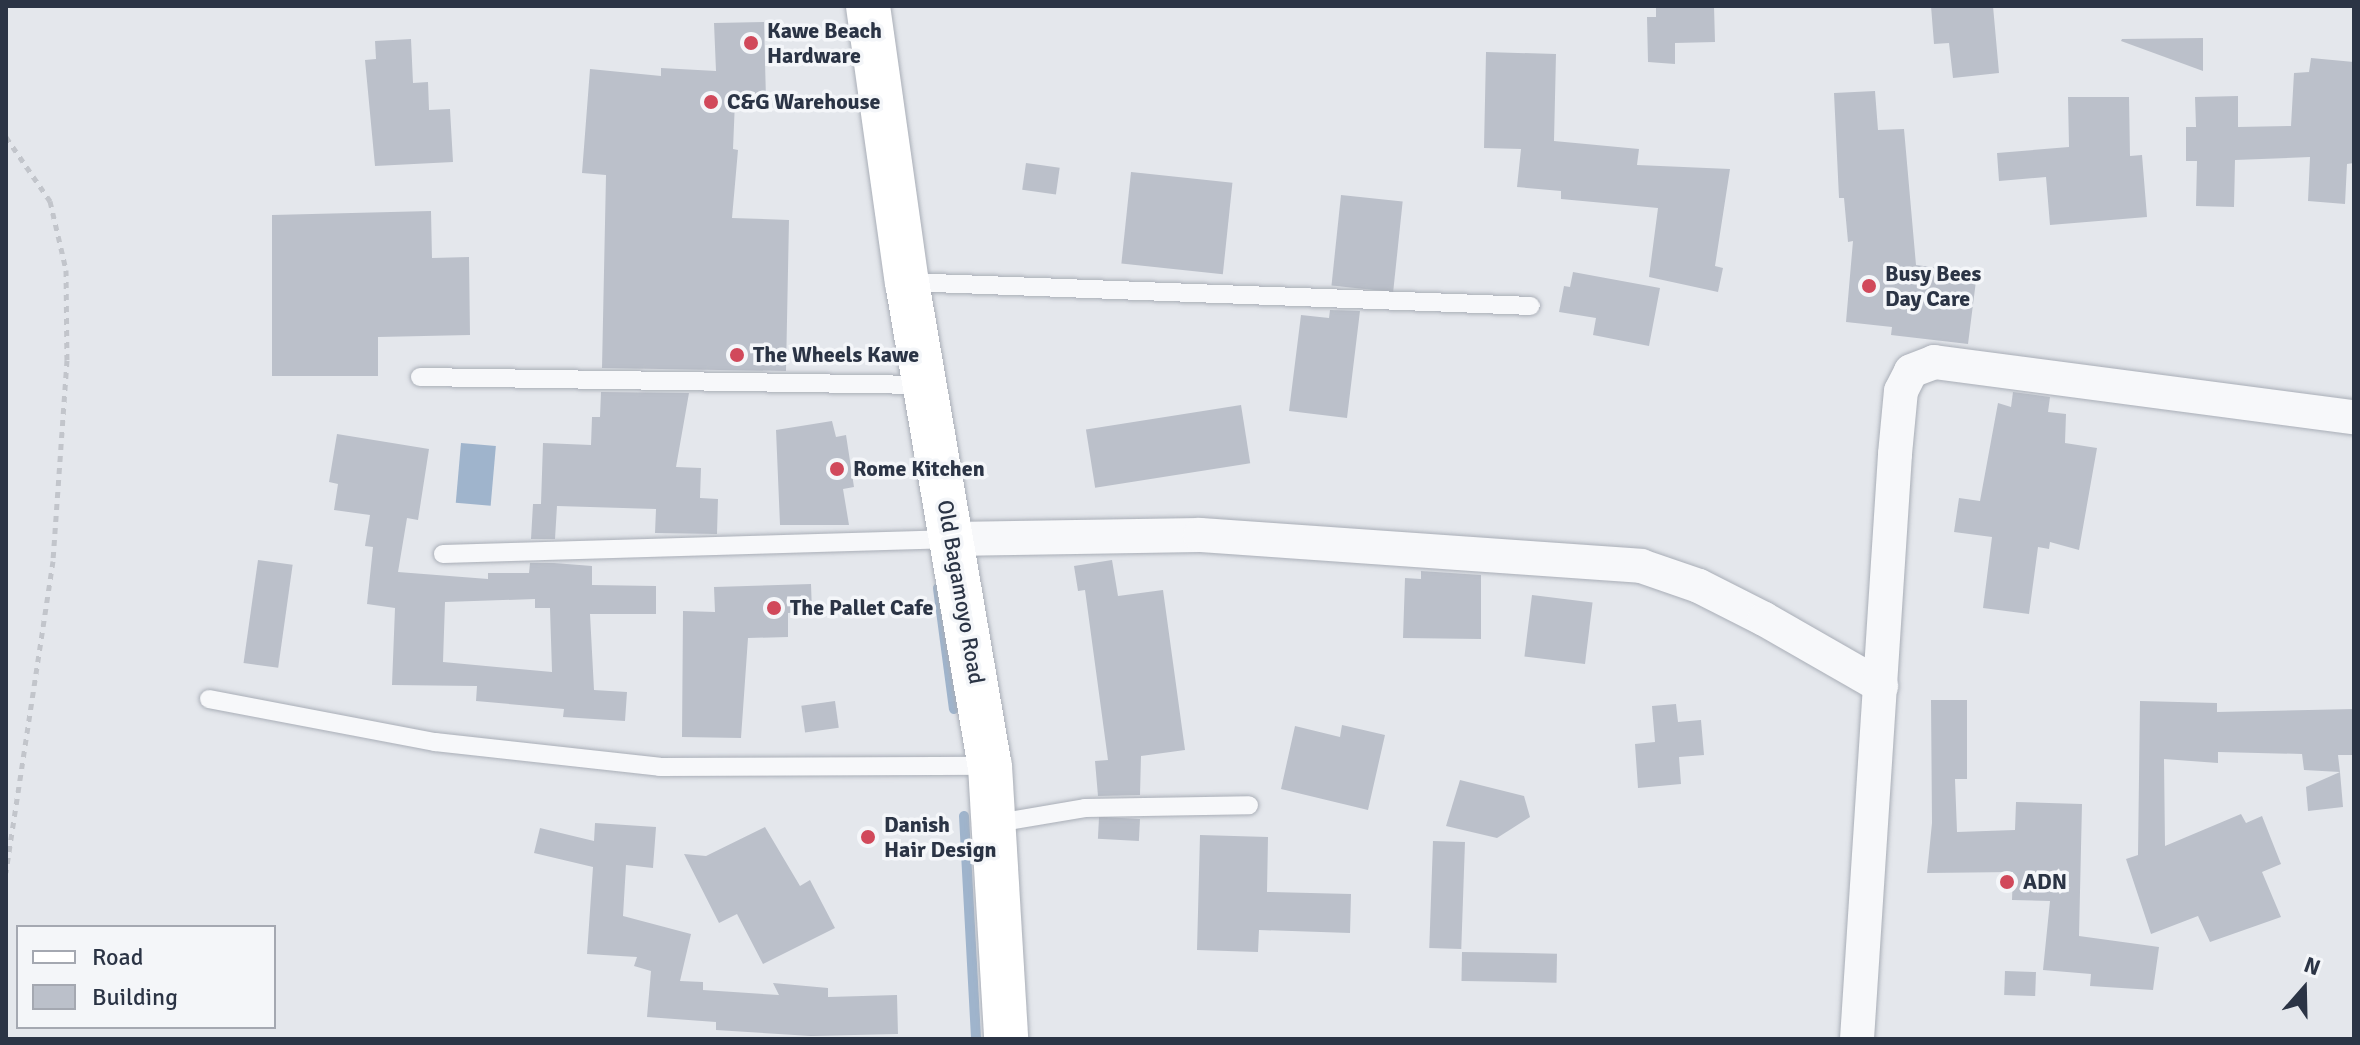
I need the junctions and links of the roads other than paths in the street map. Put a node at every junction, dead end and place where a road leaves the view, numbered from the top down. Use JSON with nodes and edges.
{"nodes":[{"id":1,"x":868,"y":6,"type":"edge"},
{"id":2,"x":907,"y":282,"type":"junction"},
{"id":3,"x":1531,"y":306,"type":"dead end"},
{"id":4,"x":420,"y":377,"type":"dead end"},
{"id":5,"x":924,"y":385,"type":"junction"},
{"id":6,"x":2354,"y":417,"type":"edge"},
{"id":7,"x":952,"y":539,"type":"junction"},
{"id":8,"x":443,"y":554,"type":"dead end"},
{"id":9,"x":1881,"y":686,"type":"junction"},
{"id":10,"x":209,"y":699,"type":"dead end"},
{"id":11,"x":990,"y":766,"type":"junction"},
{"id":12,"x":1249,"y":805,"type":"dead end"},
{"id":13,"x":997,"y":823,"type":"junction"},
{"id":14,"x":1006,"y":1039,"type":"edge"},
{"id":15,"x":1857,"y":1039,"type":"edge"}],
"edges":[{"from":1,"to":2,"type":"main road","name":"Old Bagamoyo Road"},
{"from":2,"to":3,"type":"lane"},
{"from":2,"to":5,"type":"main road","name":"Old Bagamoyo Road"},
{"from":4,"to":5,"type":"lane"},
{"from":5,"to":7,"type":"main road","name":"Old Bagamoyo Road"},
{"from":6,"to":9,"type":"street"},
{"from":7,"to":8,"type":"lane"},
{"from":7,"to":9,"type":"street"},
{"from":7,"to":11,"type":"main road","name":"Old Bagamoyo Road"},
{"from":9,"to":15,"type":"street"},
{"from":10,"to":11,"type":"lane"},
{"from":11,"to":13,"type":"main road","name":"Old Bagamoyo Road"},
{"from":12,"to":13,"type":"lane"},
{"from":13,"to":14,"type":"main road","name":"Old Bagamoyo Road"}]}
